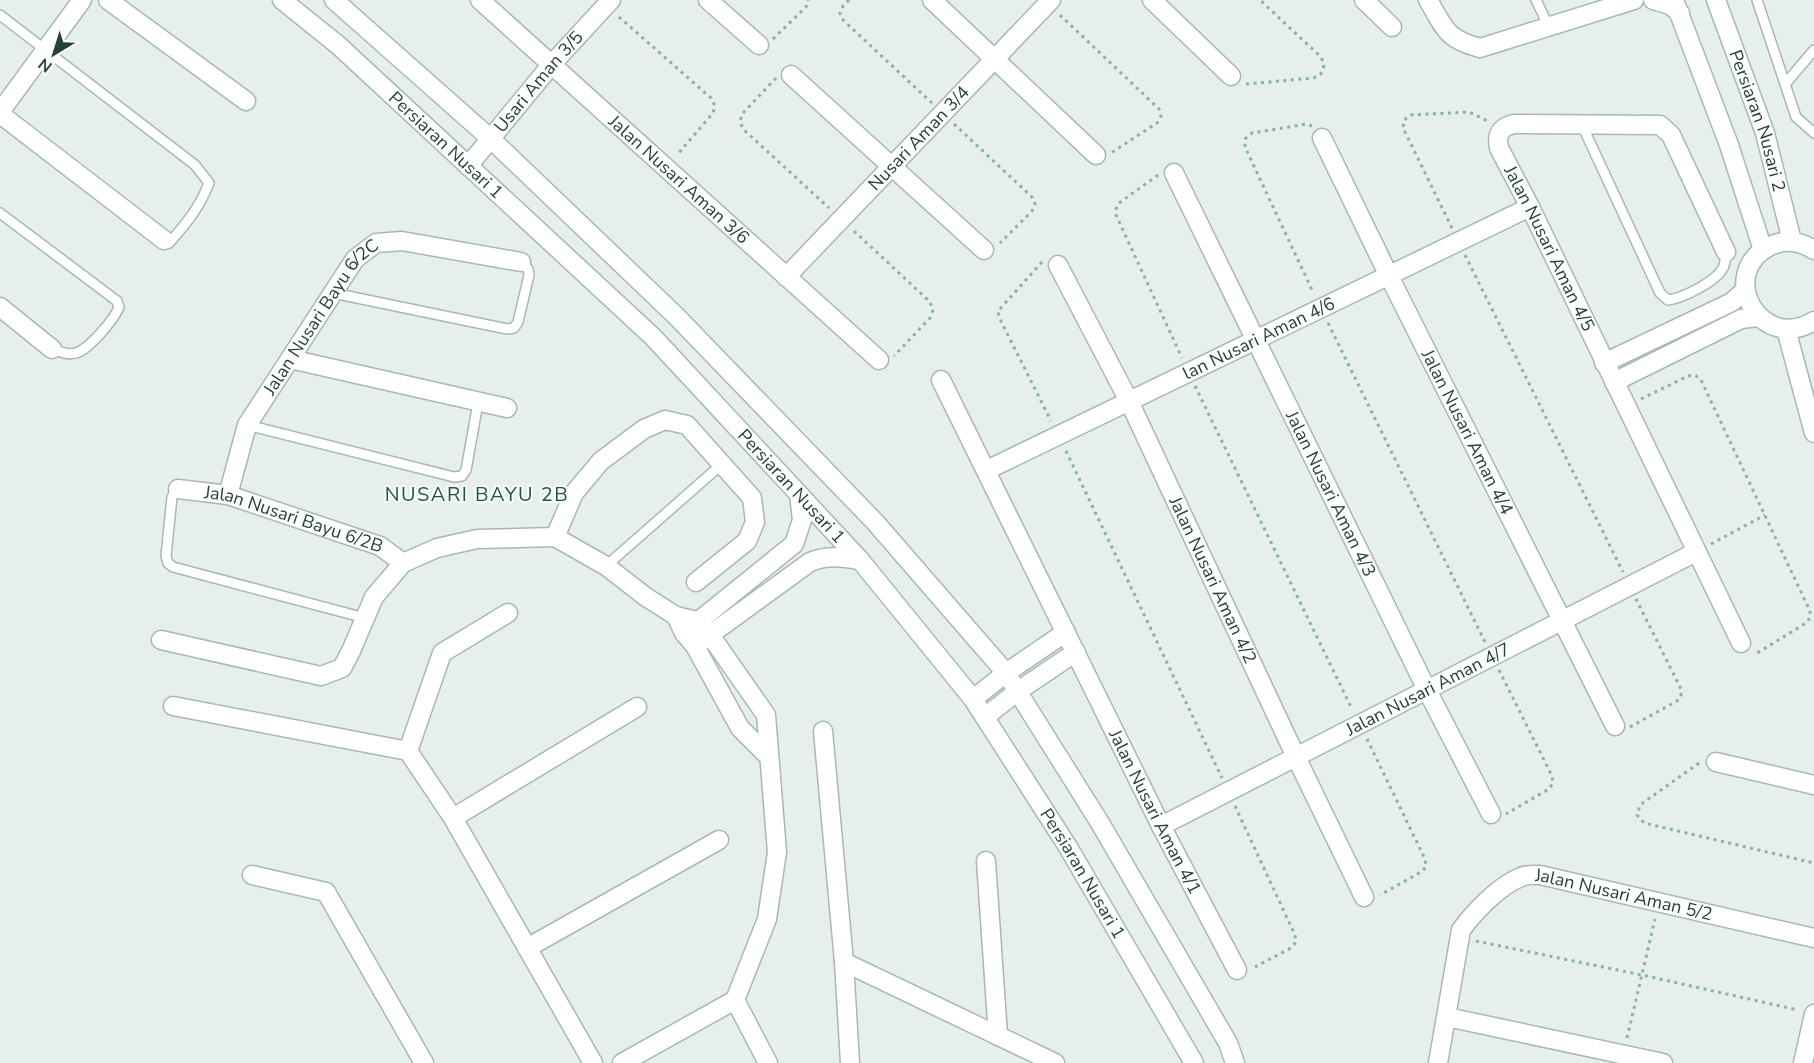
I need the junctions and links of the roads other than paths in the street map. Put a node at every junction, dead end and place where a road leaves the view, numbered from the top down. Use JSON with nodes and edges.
{"nodes":[{"id":1,"x":82,"y":0,"type":"edge"},
{"id":2,"x":108,"y":0,"type":"edge"},
{"id":3,"x":282,"y":0,"type":"edge"},
{"id":4,"x":334,"y":0,"type":"edge"},
{"id":5,"x":480,"y":0,"type":"edge"},
{"id":6,"x":708,"y":0,"type":"edge"},
{"id":7,"x":932,"y":0,"type":"edge"},
{"id":8,"x":1152,"y":0,"type":"edge"},
{"id":9,"x":1364,"y":0,"type":"edge"},
{"id":10,"x":1428,"y":0,"type":"edge"},
{"id":11,"x":1536,"y":0,"type":"edge"},
{"id":12,"x":1634,"y":0,"type":"edge"},
{"id":13,"x":1653,"y":0,"type":"edge"},
{"id":14,"x":1716,"y":0,"type":"edge"},
{"id":15,"x":1757,"y":0,"type":"edge"},
{"id":16,"x":1049,"y":2,"type":"edge"},
{"id":17,"x":608,"y":3,"type":"edge"},
{"id":18,"x":1677,"y":6,"type":"edge"},
{"id":19,"x":0,"y":15,"type":"edge"},
{"id":20,"x":1392,"y":27,"type":"dead end"},
{"id":21,"x":1549,"y":27,"type":"junction"},
{"id":22,"x":759,"y":45,"type":"road end"},
{"id":23,"x":46,"y":49,"type":"junction"},
{"id":24,"x":1814,"y":50,"type":"edge"},
{"id":25,"x":994,"y":59,"type":"junction"},
{"id":26,"x":552,"y":64,"type":"junction"},
{"id":27,"x":791,"y":75,"type":"road end"},
{"id":28,"x":1231,"y":76,"type":"road end"},
{"id":29,"x":1786,"y":84,"type":"junction"},
{"id":30,"x":246,"y":101,"type":"dead end"},
{"id":31,"x":0,"y":113,"type":"edge"},
{"id":32,"x":1581,"y":123,"type":"junction"},
{"id":33,"x":1814,"y":133,"type":"edge"},
{"id":34,"x":1322,"y":138,"type":"road end"},
{"id":35,"x":491,"y":139,"type":"junction"},
{"id":36,"x":1096,"y":155,"type":"road end"},
{"id":37,"x":468,"y":166,"type":"junction"},
{"id":38,"x":893,"y":166,"type":"junction"},
{"id":39,"x":1174,"y":173,"type":"road end"},
{"id":40,"x":1530,"y":207,"type":"junction"},
{"id":41,"x":0,"y":213,"type":"edge"},
{"id":42,"x":164,"y":240,"type":"joint"},
{"id":43,"x":1792,"y":242,"type":"junction"},
{"id":44,"x":984,"y":250,"type":"road end"},
{"id":45,"x":1763,"y":250,"type":"junction"},
{"id":46,"x":1814,"y":250,"type":"edge"},
{"id":47,"x":1726,"y":252,"type":"joint"},
{"id":48,"x":521,"y":262,"type":"joint"},
{"id":49,"x":1058,"y":265,"type":"road end"},
{"id":50,"x":1389,"y":276,"type":"junction"},
{"id":51,"x":786,"y":277,"type":"junction"},
{"id":52,"x":1745,"y":290,"type":"junction"},
{"id":53,"x":333,"y":293,"type":"junction"},
{"id":54,"x":0,"y":307,"type":"edge"},
{"id":55,"x":1758,"y":317,"type":"junction"},
{"id":56,"x":1813,"y":325,"type":"edge"},
{"id":57,"x":1786,"y":329,"type":"junction"},
{"id":58,"x":1255,"y":340,"type":"junction"},
{"id":59,"x":52,"y":349,"type":"joint"},
{"id":60,"x":290,"y":359,"type":"junction"},
{"id":61,"x":879,"y":360,"type":"road end"},
{"id":62,"x":1605,"y":363,"type":"junction"},
{"id":63,"x":941,"y":380,"type":"dead end"},
{"id":64,"x":1614,"y":382,"type":"junction"},
{"id":65,"x":1130,"y":401,"type":"junction"},
{"id":66,"x":478,"y":403,"type":"junction"},
{"id":67,"x":507,"y":408,"type":"dead end"},
{"id":68,"x":247,"y":425,"type":"junction"},
{"id":69,"x":1814,"y":433,"type":"edge"},
{"id":70,"x":722,"y":464,"type":"junction"},
{"id":71,"x":987,"y":470,"type":"junction"},
{"id":72,"x":178,"y":489,"type":"joint"},
{"id":73,"x":799,"y":494,"type":"junction"},
{"id":74,"x":228,"y":495,"type":"junction"},
{"id":75,"x":555,"y":537,"type":"junction"},
{"id":76,"x":1696,"y":552,"type":"junction"},
{"id":77,"x":860,"y":560,"type":"junction"},
{"id":78,"x":403,"y":563,"type":"junction"},
{"id":79,"x":606,"y":566,"type":"junction"},
{"id":80,"x":696,"y":582,"type":"dead end"},
{"id":81,"x":508,"y":613,"type":"dead end"},
{"id":82,"x":365,"y":618,"type":"junction"},
{"id":83,"x":1562,"y":621,"type":"junction"},
{"id":84,"x":1066,"y":632,"type":"junction"},
{"id":85,"x":692,"y":633,"type":"junction"},
{"id":86,"x":710,"y":635,"type":"junction"},
{"id":87,"x":161,"y":639,"type":"dead end"},
{"id":88,"x":1741,"y":643,"type":"road end"},
{"id":89,"x":1076,"y":652,"type":"junction"},
{"id":90,"x":1006,"y":673,"type":"junction"},
{"id":91,"x":1427,"y":690,"type":"junction"},
{"id":92,"x":1018,"y":691,"type":"junction"},
{"id":93,"x":973,"y":699,"type":"junction"},
{"id":94,"x":172,"y":706,"type":"dead end"},
{"id":95,"x":637,"y":707,"type":"dead end"},
{"id":96,"x":985,"y":717,"type":"junction"},
{"id":97,"x":1615,"y":726,"type":"road end"},
{"id":98,"x":823,"y":731,"type":"dead end"},
{"id":99,"x":408,"y":751,"type":"junction"},
{"id":100,"x":769,"y":757,"type":"junction"},
{"id":101,"x":1296,"y":757,"type":"junction"},
{"id":102,"x":1716,"y":762,"type":"road end"},
{"id":103,"x":1814,"y":785,"type":"edge"},
{"id":104,"x":1491,"y":814,"type":"road end"},
{"id":105,"x":453,"y":818,"type":"junction"},
{"id":106,"x":1161,"y":826,"type":"junction"},
{"id":107,"x":719,"y":840,"type":"dead end"},
{"id":108,"x":986,"y":861,"type":"dead end"},
{"id":109,"x":252,"y":875,"type":"dead end"},
{"id":110,"x":1364,"y":897,"type":"road end"},
{"id":111,"x":1814,"y":938,"type":"edge"},
{"id":112,"x":526,"y":948,"type":"junction"},
{"id":113,"x":844,"y":962,"type":"junction"},
{"id":114,"x":1236,"y":970,"type":"road end"},
{"id":115,"x":735,"y":1000,"type":"junction"},
{"id":116,"x":1814,"y":1014,"type":"edge"},
{"id":117,"x":1448,"y":1017,"type":"junction"},
{"id":118,"x":998,"y":1036,"type":"junction"},
{"id":119,"x":424,"y":1063,"type":"edge"},
{"id":120,"x":593,"y":1063,"type":"edge"},
{"id":121,"x":622,"y":1063,"type":"edge"},
{"id":122,"x":768,"y":1063,"type":"edge"},
{"id":123,"x":850,"y":1063,"type":"edge"},
{"id":124,"x":1055,"y":1063,"type":"edge"},
{"id":125,"x":1194,"y":1063,"type":"edge"},
{"id":126,"x":1235,"y":1063,"type":"edge"},
{"id":127,"x":1438,"y":1063,"type":"edge"},
{"id":128,"x":1664,"y":1063,"type":"edge"},
{"id":129,"x":1803,"y":1063,"type":"edge"}],
"edges":[{"from":1,"to":23,"type":"street"},
{"from":2,"to":30,"type":"street"},
{"from":3,"to":37,"type":"street","name":"Persiaran Nusari 1"},
{"from":4,"to":35,"type":"street","name":"Persiaran Nusari 1"},
{"from":5,"to":26,"type":"street","name":"Jalan Nusari Aman 3/6"},
{"from":6,"to":22,"type":"street"},
{"from":7,"to":25,"type":"street"},
{"from":8,"to":28,"type":"street"},
{"from":9,"to":20,"type":"street"},
{"from":10,"to":21,"type":"street"},
{"from":11,"to":21,"type":"lane"},
{"from":12,"to":21,"type":"street"},
{"from":13,"to":18,"type":"street"},
{"from":14,"to":43,"type":"street","name":"Persiaran Nusari 2"},
{"from":15,"to":29,"type":"lane"},
{"from":16,"to":25,"type":"street","name":"Nusari Aman 3/4"},
{"from":17,"to":26,"type":"street","name":"Usari Aman 3/5"},
{"from":18,"to":45,"type":"street"},
{"from":19,"to":23,"type":"lane"},
{"from":23,"to":31,"type":"street"},
{"from":23,"to":42,"type":"lane"},
{"from":24,"to":29,"type":"lane"},
{"from":25,"to":36,"type":"street"},
{"from":25,"to":38,"type":"street","name":"Nusari Aman 3/4"},
{"from":26,"to":35,"type":"street","name":"Usari Aman 3/5"},
{"from":26,"to":51,"type":"street","name":"Jalan Nusari Aman 3/6"},
{"from":27,"to":38,"type":"street"},
{"from":29,"to":33,"type":"lane"},
{"from":31,"to":42,"type":"street"},
{"from":32,"to":40,"type":"street","name":"Jalan Nusari Aman 4/5"},
{"from":32,"to":47,"type":"street"},
{"from":32,"to":47,"type":"lane"},
{"from":34,"to":50,"type":"street","name":"Jalan Nusari Aman 4/4"},
{"from":35,"to":37,"type":"street","name":"Usari Aman 3/5"},
{"from":35,"to":90,"type":"street","name":"Persiaran Nusari 1"},
{"from":37,"to":73,"type":"street","name":"Persiaran Nusari 1"},
{"from":38,"to":44,"type":"street"},
{"from":38,"to":51,"type":"street","name":"Nusari Aman 3/4"},
{"from":39,"to":58,"type":"street","name":"Jalan Nusari Aman 4/3"},
{"from":40,"to":50,"type":"street","name":"lan Nusari Aman 4/6"},
{"from":40,"to":62,"type":"street","name":"Jalan Nusari Aman 4/5"},
{"from":41,"to":59,"type":"lane"},
{"from":43,"to":45,"type":"street"},
{"from":43,"to":46,"type":"street"},
{"from":45,"to":52,"type":"street"},
{"from":48,"to":53,"type":"street","name":"Jalan Nusari Bayu 6/2C"},
{"from":48,"to":53,"type":"lane"},
{"from":49,"to":65,"type":"street","name":"Jalan Nusari Aman 4/2"},
{"from":50,"to":58,"type":"street","name":"lan Nusari Aman 4/6"},
{"from":50,"to":83,"type":"street","name":"Jalan Nusari Aman 4/4"},
{"from":51,"to":61,"type":"street","name":"Jalan Nusari Aman 3/6"},
{"from":52,"to":55,"type":"street"},
{"from":52,"to":62,"type":"street"},
{"from":53,"to":60,"type":"street","name":"Jalan Nusari Bayu 6/2C"},
{"from":54,"to":59,"type":"street"},
{"from":55,"to":57,"type":"street"},
{"from":55,"to":64,"type":"street"},
{"from":56,"to":57,"type":"street"},
{"from":57,"to":69,"type":"street"},
{"from":58,"to":65,"type":"street","name":"lan Nusari Aman 4/6"},
{"from":58,"to":91,"type":"street","name":"Jalan Nusari Aman 4/3"},
{"from":60,"to":66,"type":"street"},
{"from":60,"to":68,"type":"street","name":"Jalan Nusari Bayu 6/2C"},
{"from":62,"to":64,"type":"street","name":"Jalan Nusari Aman 4/5"},
{"from":63,"to":71,"type":"street"},
{"from":64,"to":76,"type":"street","name":"Jalan Nusari Aman 4/5"},
{"from":65,"to":71,"type":"street","name":"lan Nusari Aman 4/6"},
{"from":65,"to":101,"type":"street","name":"Jalan Nusari Aman 4/2"},
{"from":66,"to":67,"type":"street"},
{"from":66,"to":68,"type":"lane"},
{"from":68,"to":74,"type":"street","name":"Jalan Nusari Bayu 6/2C"},
{"from":70,"to":75,"type":"street"},
{"from":70,"to":79,"type":"lane"},
{"from":70,"to":80,"type":"street"},
{"from":71,"to":84,"type":"street"},
{"from":72,"to":74,"type":"street","name":"Jalan Nusari Bayu 6/2B"},
{"from":72,"to":82,"type":"lane"},
{"from":73,"to":77,"type":"street","name":"Persiaran Nusari 1"},
{"from":73,"to":85,"type":"street"},
{"from":74,"to":78,"type":"street","name":"Jalan Nusari Bayu 6/2B"},
{"from":75,"to":78,"type":"street"},
{"from":75,"to":79,"type":"street"},
{"from":76,"to":83,"type":"street","name":"Jalan Nusari Aman 4/7"},
{"from":76,"to":88,"type":"street","name":"Jalan Nusari Aman 4/5"},
{"from":77,"to":86,"type":"street"},
{"from":77,"to":93,"type":"street","name":"Persiaran Nusari 1"},
{"from":78,"to":82,"type":"street"},
{"from":79,"to":85,"type":"street"},
{"from":81,"to":99,"type":"street"},
{"from":82,"to":87,"type":"street"},
{"from":83,"to":91,"type":"street","name":"Jalan Nusari Aman 4/7"},
{"from":83,"to":97,"type":"street","name":"Jalan Nusari Aman 4/4"},
{"from":84,"to":89,"type":"street","name":"Jalan Nusari Aman 4/1"},
{"from":84,"to":90,"type":"street"},
{"from":85,"to":86,"type":"street"},
{"from":85,"to":100,"type":"street"},
{"from":86,"to":100,"type":"street"},
{"from":89,"to":92,"type":"street"},
{"from":89,"to":106,"type":"street","name":"Jalan Nusari Aman 4/1"},
{"from":90,"to":92,"type":"street","name":"Persiaran Nusari 1"},
{"from":90,"to":93,"type":"street"},
{"from":91,"to":101,"type":"street","name":"Jalan Nusari Aman 4/7"},
{"from":91,"to":104,"type":"street","name":"Jalan Nusari Aman 4/3"},
{"from":92,"to":96,"type":"street"},
{"from":92,"to":126,"type":"street","name":"Persiaran Nusari 1"},
{"from":93,"to":96,"type":"street","name":"Persiaran Nusari 1"},
{"from":94,"to":99,"type":"street"},
{"from":95,"to":105,"type":"street"},
{"from":96,"to":125,"type":"street","name":"Persiaran Nusari 1"},
{"from":98,"to":113,"type":"street"},
{"from":99,"to":105,"type":"street"},
{"from":100,"to":115,"type":"street"},
{"from":101,"to":106,"type":"street","name":"Jalan Nusari Aman 4/7"},
{"from":101,"to":110,"type":"street","name":"Jalan Nusari Aman 4/2"},
{"from":102,"to":103,"type":"street"},
{"from":105,"to":112,"type":"street"},
{"from":106,"to":114,"type":"street","name":"Jalan Nusari Aman 4/1"},
{"from":107,"to":112,"type":"street"},
{"from":108,"to":118,"type":"street"},
{"from":109,"to":119,"type":"street"},
{"from":111,"to":117,"type":"street","name":"Jalan Nusari Aman 5/2"},
{"from":112,"to":120,"type":"street"},
{"from":113,"to":118,"type":"street"},
{"from":113,"to":123,"type":"street"},
{"from":115,"to":121,"type":"street"},
{"from":115,"to":122,"type":"street"},
{"from":116,"to":129,"type":"street"},
{"from":117,"to":127,"type":"street"},
{"from":117,"to":128,"type":"street"},
{"from":118,"to":124,"type":"street"}]}
